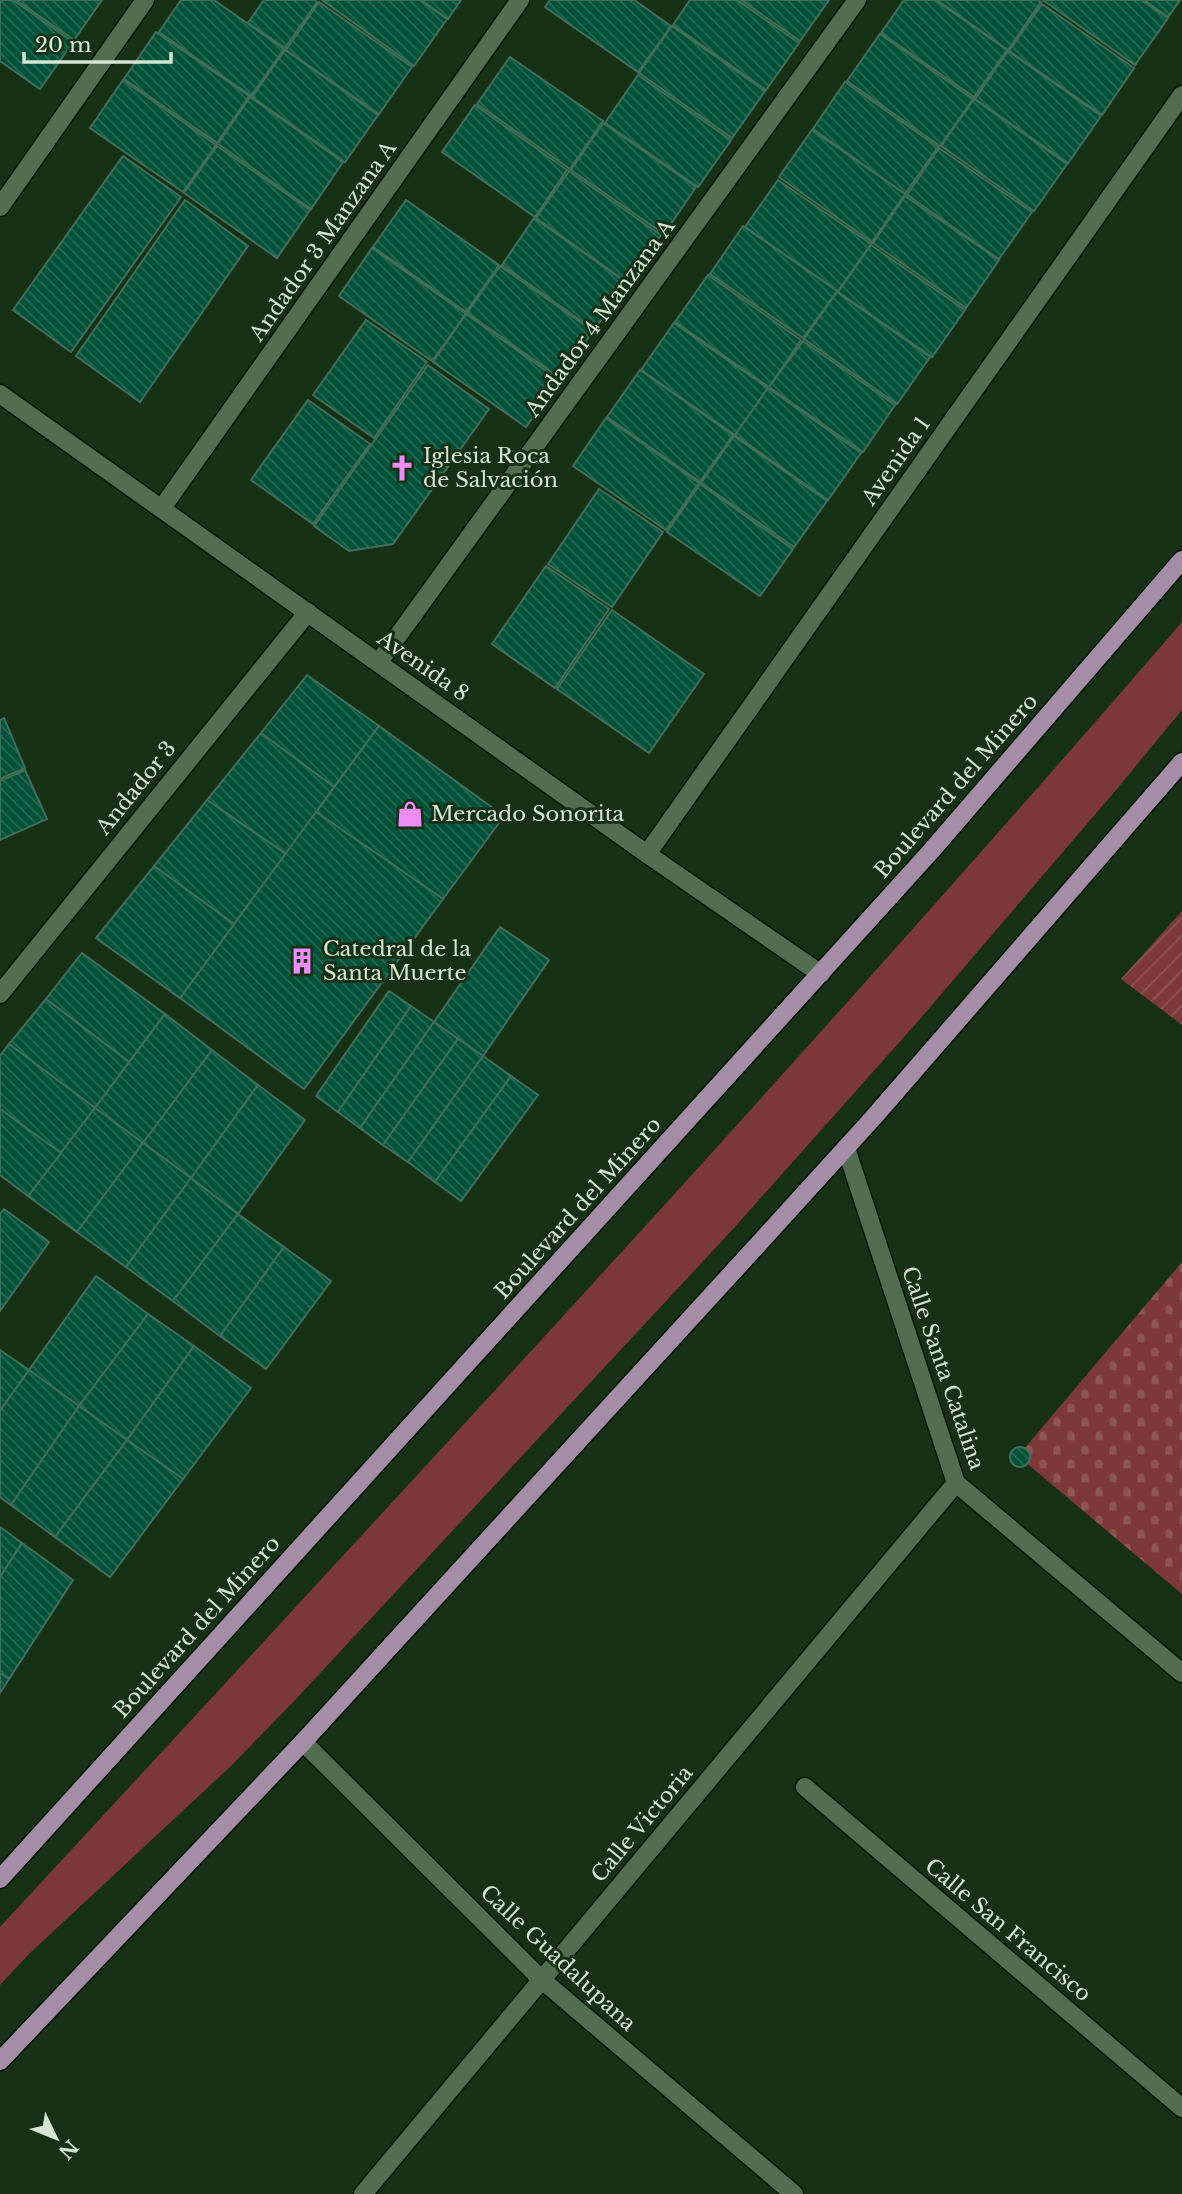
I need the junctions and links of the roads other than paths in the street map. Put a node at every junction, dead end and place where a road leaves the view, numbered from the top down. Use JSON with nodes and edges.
{"nodes":[{"id":1,"x":145,"y":0,"type":"edge"},
{"id":2,"x":520,"y":0,"type":"edge"},
{"id":3,"x":857,"y":0,"type":"edge"},
{"id":4,"x":1182,"y":95,"type":"edge"},
{"id":5,"x":0,"y":207,"type":"edge"},
{"id":6,"x":0,"y":394,"type":"edge"},
{"id":7,"x":162,"y":508,"type":"junction"},
{"id":8,"x":1182,"y":560,"type":"edge"},
{"id":9,"x":308,"y":612,"type":"junction"},
{"id":10,"x":379,"y":662,"type":"junction"},
{"id":11,"x":1182,"y":762,"type":"edge"},
{"id":12,"x":647,"y":853,"type":"junction"},
{"id":13,"x":821,"y":974,"type":"junction"},
{"id":14,"x":0,"y":994,"type":"edge"},
{"id":15,"x":846,"y":1148,"type":"junction"},
{"id":16,"x":956,"y":1483,"type":"junction"},
{"id":17,"x":1182,"y":1673,"type":"edge"},
{"id":18,"x":303,"y":1742,"type":"junction"},
{"id":19,"x":804,"y":1787,"type":"dead end"},
{"id":20,"x":0,"y":1879,"type":"edge"},
{"id":21,"x":542,"y":1980,"type":"junction"},
{"id":22,"x":1,"y":2059,"type":"edge"},
{"id":23,"x":1182,"y":2108,"type":"edge"},
{"id":24,"x":363,"y":2194,"type":"edge"},
{"id":25,"x":794,"y":2194,"type":"edge"}],
"edges":[{"from":1,"to":5,"type":"street"},
{"from":2,"to":7,"type":"street","name":"Andador 3 Manzana A"},
{"from":3,"to":10,"type":"street","name":"Andador 4 Manzana A"},
{"from":4,"to":12,"type":"street","name":"Avenida 1"},
{"from":6,"to":7,"type":"street","name":"Avenida 8"},
{"from":7,"to":9,"type":"street","name":"Avenida 8"},
{"from":8,"to":13,"type":"main road","name":"Boulevard del Minero"},
{"from":9,"to":10,"type":"street","name":"Avenida 8"},
{"from":9,"to":14,"type":"street","name":"Andador 3"},
{"from":10,"to":12,"type":"street","name":"Avenida 8"},
{"from":11,"to":15,"type":"main road"},
{"from":12,"to":13,"type":"street","name":"Avenida 8"},
{"from":13,"to":20,"type":"main road","name":"Boulevard del Minero"},
{"from":15,"to":16,"type":"street","name":"Calle Santa Catalina"},
{"from":15,"to":18,"type":"main road"},
{"from":16,"to":17,"type":"street","name":"Calle Santa Catalina"},
{"from":16,"to":21,"type":"street","name":"Calle Victoria"},
{"from":18,"to":21,"type":"street","name":"Calle Guadalupana"},
{"from":18,"to":22,"type":"main road"},
{"from":19,"to":23,"type":"street","name":"Calle San Francisco"},
{"from":21,"to":24,"type":"street","name":"Calle Victoria"},
{"from":21,"to":25,"type":"street","name":"Calle Guadalupana"}]}
